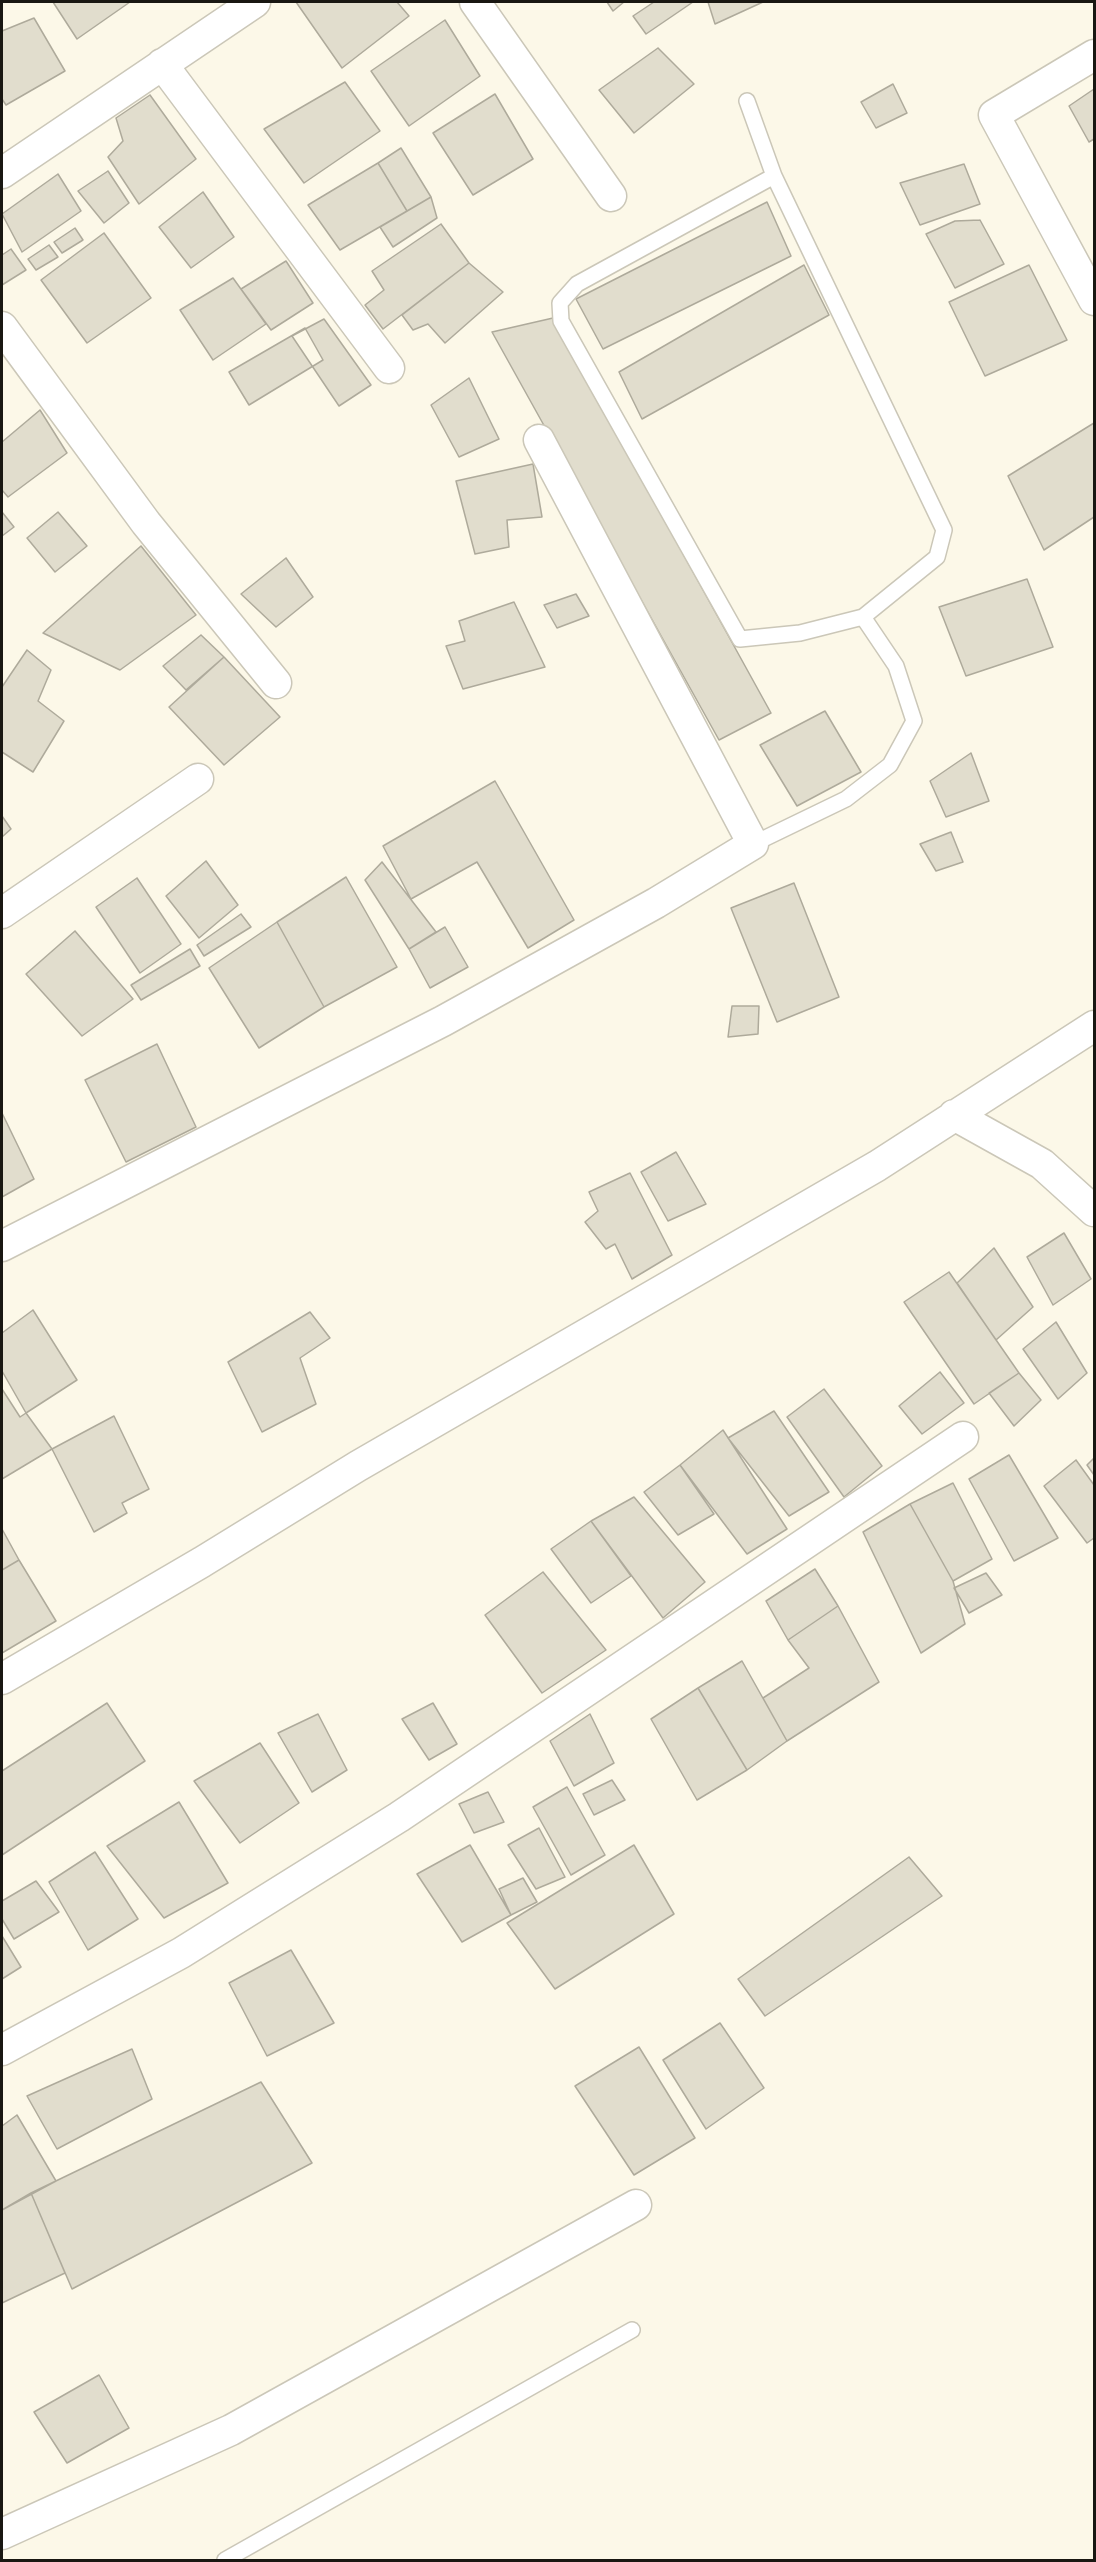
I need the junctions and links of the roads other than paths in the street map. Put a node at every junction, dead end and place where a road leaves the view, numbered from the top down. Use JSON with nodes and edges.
{"nodes":[{"id":1,"x":255,"y":2,"type":"edge"},
{"id":2,"x":475,"y":2,"type":"edge"},
{"id":3,"x":1095,"y":55,"type":"edge"},
{"id":4,"x":162,"y":64,"type":"junction"},
{"id":5,"x":747,"y":101,"type":"dead end"},
{"id":6,"x":2,"y":174,"type":"edge"},
{"id":7,"x":774,"y":176,"type":"junction"},
{"id":8,"x":611,"y":196,"type":"dead end"},
{"id":9,"x":1095,"y":300,"type":"edge"},
{"id":10,"x":2,"y":327,"type":"edge"},
{"id":11,"x":388,"y":368,"type":"dead end"},
{"id":12,"x":538,"y":440,"type":"dead end"},
{"id":13,"x":863,"y":616,"type":"junction"},
{"id":14,"x":276,"y":683,"type":"dead end"},
{"id":15,"x":198,"y":779,"type":"dead end"},
{"id":16,"x":753,"y":844,"type":"junction"},
{"id":17,"x":2,"y":913,"type":"edge"},
{"id":18,"x":1095,"y":1026,"type":"edge"},
{"id":19,"x":954,"y":1115,"type":"junction"},
{"id":20,"x":1095,"y":1211,"type":"edge"},
{"id":21,"x":2,"y":1246,"type":"edge"},
{"id":22,"x":963,"y":1437,"type":"dead end"},
{"id":23,"x":2,"y":1679,"type":"edge"},
{"id":24,"x":2,"y":2050,"type":"edge"},
{"id":25,"x":636,"y":2205,"type":"dead end"},
{"id":26,"x":632,"y":2330,"type":"dead end"},
{"id":27,"x":2,"y":2534,"type":"edge"},
{"id":28,"x":225,"y":2560,"type":"edge"}],
"edges":[{"from":1,"to":4,"type":"street"},
{"from":2,"to":8,"type":"street"},
{"from":3,"to":9,"type":"street"},
{"from":4,"to":6,"type":"street"},
{"from":4,"to":11,"type":"street"},
{"from":5,"to":7,"type":"lane"},
{"from":7,"to":13,"type":"lane"},
{"from":7,"to":13,"type":"lane"},
{"from":10,"to":14,"type":"street"},
{"from":12,"to":16,"type":"street"},
{"from":13,"to":16,"type":"lane"},
{"from":15,"to":17,"type":"street"},
{"from":16,"to":21,"type":"street"},
{"from":18,"to":19,"type":"street"},
{"from":19,"to":20,"type":"street"},
{"from":19,"to":23,"type":"street"},
{"from":22,"to":24,"type":"street"},
{"from":25,"to":27,"type":"street"},
{"from":26,"to":28,"type":"lane"}]}
